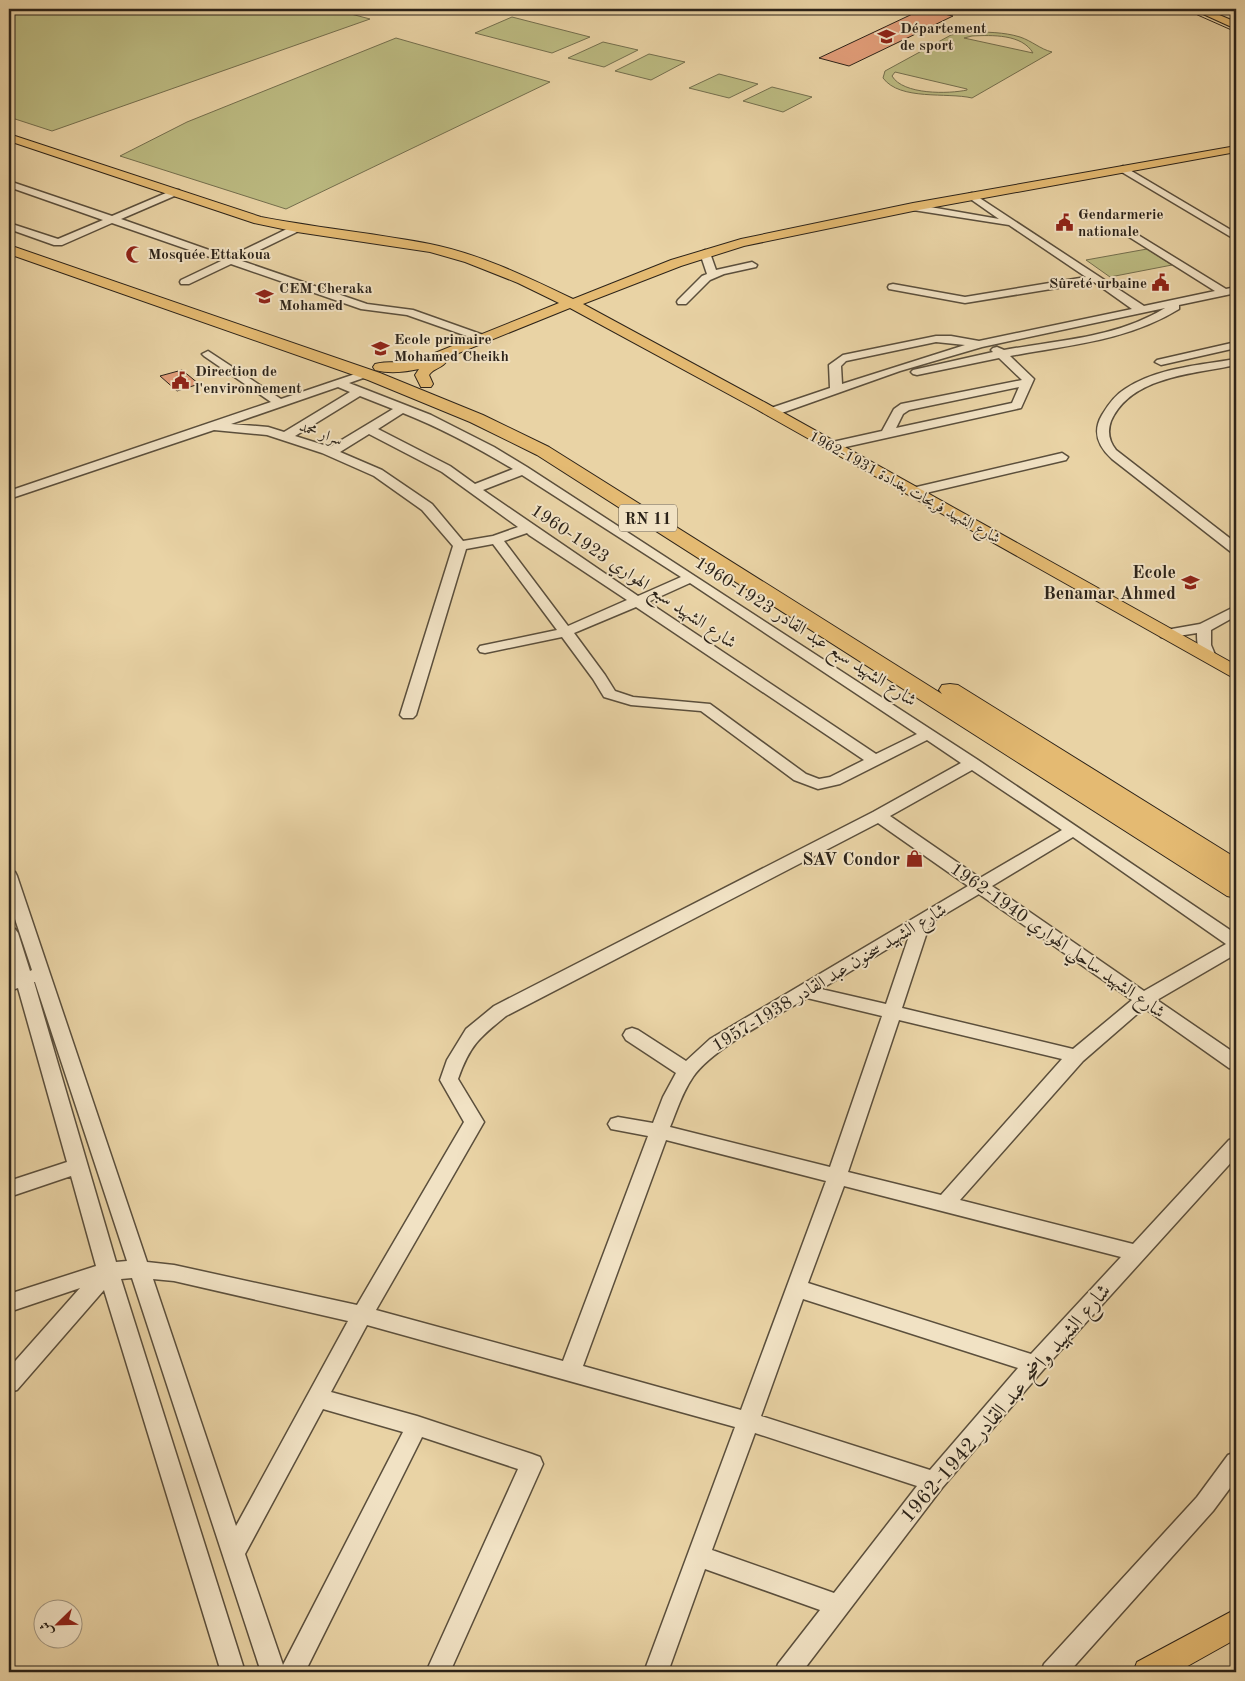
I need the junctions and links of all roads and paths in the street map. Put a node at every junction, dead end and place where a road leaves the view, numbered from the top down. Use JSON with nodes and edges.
{"nodes":[{"id":1,"x":1196,"y":9,"type":"edge"},
{"id":2,"x":1218,"y":9,"type":"edge"},
{"id":3,"x":1236,"y":16,"type":"edge"},
{"id":4,"x":1236,"y":26,"type":"edge"},
{"id":5,"x":9,"y":137,"type":"edge"},
{"id":6,"x":1236,"y":149,"type":"edge"},
{"id":7,"x":1124,"y":169,"type":"junction"},
{"id":8,"x":9,"y":184,"type":"edge"},
{"id":9,"x":176,"y":192,"type":"junction"},
{"id":10,"x":972,"y":196,"type":"junction"},
{"id":11,"x":913,"y":207,"type":"junction"},
{"id":12,"x":111,"y":220,"type":"junction"},
{"id":13,"x":1012,"y":223,"type":"junction"},
{"id":14,"x":9,"y":226,"type":"edge"},
{"id":15,"x":297,"y":228,"type":"junction"},
{"id":16,"x":1130,"y":232,"type":"dead end"},
{"id":17,"x":1236,"y":237,"type":"edge"},
{"id":18,"x":9,"y":240,"type":"edge"},
{"id":19,"x":9,"y":249,"type":"edge"},
{"id":20,"x":705,"y":253,"type":"junction"},
{"id":21,"x":229,"y":260,"type":"junction"},
{"id":22,"x":752,"y":265,"type":"dead end"},
{"id":23,"x":713,"y":275,"type":"junction"},
{"id":24,"x":1095,"y":279,"type":"junction"},
{"id":25,"x":185,"y":282,"type":"dead end"},
{"id":26,"x":892,"y":287,"type":"dead end"},
{"id":27,"x":1236,"y":290,"type":"edge"},
{"id":28,"x":1224,"y":292,"type":"junction"},
{"id":29,"x":1182,"y":301,"type":"junction"},
{"id":30,"x":682,"y":302,"type":"dead end"},
{"id":31,"x":572,"y":304,"type":"junction"},
{"id":32,"x":1142,"y":310,"type":"junction"},
{"id":33,"x":488,"y":340,"type":"junction"},
{"id":34,"x":984,"y":343,"type":"junction"},
{"id":35,"x":1236,"y":345,"type":"edge"},
{"id":36,"x":208,"y":354,"type":"dead end"},
{"id":37,"x":1002,"y":354,"type":"junction"},
{"id":38,"x":1161,"y":362,"type":"dead end"},
{"id":39,"x":1236,"y":362,"type":"edge"},
{"id":40,"x":373,"y":370,"type":"junction"},
{"id":41,"x":912,"y":373,"type":"dead end"},
{"id":42,"x":1028,"y":382,"type":"junction"},
{"id":43,"x":338,"y":383,"type":"junction"},
{"id":44,"x":426,"y":384,"type":"junction"},
{"id":45,"x":836,"y":390,"type":"junction"},
{"id":46,"x":358,"y":392,"type":"junction"},
{"id":47,"x":280,"y":403,"type":"junction"},
{"id":48,"x":401,"y":408,"type":"junction"},
{"id":49,"x":772,"y":412,"type":"junction"},
{"id":50,"x":214,"y":426,"type":"junction"},
{"id":51,"x":369,"y":429,"type":"junction"},
{"id":52,"x":887,"y":434,"type":"junction"},
{"id":53,"x":285,"y":437,"type":"junction"},
{"id":54,"x":832,"y":446,"type":"junction"},
{"id":55,"x":331,"y":452,"type":"junction"},
{"id":56,"x":1062,"y":457,"type":"dead end"},
{"id":57,"x":523,"y":470,"type":"junction"},
{"id":58,"x":474,"y":489,"type":"junction"},
{"id":59,"x":913,"y":492,"type":"junction"},
{"id":60,"x":9,"y":495,"type":"edge"},
{"id":61,"x":528,"y":528,"type":"junction"},
{"id":62,"x":496,"y":539,"type":"junction"},
{"id":63,"x":460,"y":546,"type":"junction"},
{"id":64,"x":1236,"y":548,"type":"edge"},
{"id":65,"x":691,"y":578,"type":"junction"},
{"id":66,"x":638,"y":602,"type":"junction"},
{"id":67,"x":1236,"y":610,"type":"edge"},
{"id":68,"x":1204,"y":628,"type":"junction"},
{"id":69,"x":565,"y":632,"type":"junction"},
{"id":70,"x":1166,"y":634,"type":"junction"},
{"id":71,"x":485,"y":649,"type":"dead end"},
{"id":72,"x":1209,"y":657,"type":"junction"},
{"id":73,"x":1236,"y":672,"type":"edge"},
{"id":74,"x":408,"y":715,"type":"dead end"},
{"id":75,"x":928,"y":734,"type":"junction"},
{"id":76,"x":875,"y":760,"type":"junction"},
{"id":77,"x":973,"y":764,"type":"junction"},
{"id":78,"x":879,"y":816,"type":"junction"},
{"id":79,"x":1073,"y":830,"type":"junction"},
{"id":80,"x":1236,"y":869,"type":"edge"},
{"id":81,"x":9,"y":876,"type":"edge"},
{"id":82,"x":980,"y":886,"type":"junction"},
{"id":83,"x":1236,"y":890,"type":"edge"},
{"id":84,"x":923,"y":920,"type":"junction"},
{"id":85,"x":9,"y":934,"type":"edge"},
{"id":86,"x":1236,"y":942,"type":"edge"},
{"id":87,"x":1236,"y":946,"type":"edge"},
{"id":88,"x":24,"y":980,"type":"edge"},
{"id":89,"x":804,"y":991,"type":"junction"},
{"id":90,"x":1144,"y":999,"type":"junction"},
{"id":91,"x":891,"y":1013,"type":"junction"},
{"id":92,"x":632,"y":1035,"type":"dead end"},
{"id":93,"x":1076,"y":1056,"type":"junction"},
{"id":94,"x":1236,"y":1063,"type":"edge"},
{"id":95,"x":686,"y":1071,"type":"junction"},
{"id":96,"x":618,"y":1124,"type":"dead end"},
{"id":97,"x":658,"y":1131,"type":"junction"},
{"id":98,"x":1236,"y":1145,"type":"edge"},
{"id":99,"x":78,"y":1166,"type":"junction"},
{"id":100,"x":837,"y":1176,"type":"junction"},
{"id":101,"x":9,"y":1189,"type":"edge"},
{"id":102,"x":945,"y":1204,"type":"junction"},
{"id":103,"x":1137,"y":1253,"type":"junction"},
{"id":104,"x":139,"y":1269,"type":"junction"},
{"id":105,"x":108,"y":1272,"type":"junction"},
{"id":106,"x":796,"y":1288,"type":"junction"},
{"id":107,"x":9,"y":1302,"type":"edge"},
{"id":108,"x":362,"y":1315,"type":"junction"},
{"id":109,"x":1035,"y":1364,"type":"junction"},
{"id":110,"x":570,"y":1372,"type":"junction"},
{"id":111,"x":9,"y":1383,"type":"edge"},
{"id":112,"x":318,"y":1398,"type":"junction"},
{"id":113,"x":748,"y":1421,"type":"junction"},
{"id":114,"x":417,"y":1426,"type":"junction"},
{"id":115,"x":1236,"y":1462,"type":"edge"},
{"id":116,"x":934,"y":1481,"type":"junction"},
{"id":117,"x":233,"y":1554,"type":"junction"},
{"id":118,"x":698,"y":1556,"type":"junction"},
{"id":119,"x":837,"y":1605,"type":"junction"},
{"id":120,"x":1236,"y":1623,"type":"edge"},
{"id":121,"x":233,"y":1672,"type":"edge"},
{"id":122,"x":272,"y":1672,"type":"edge"},
{"id":123,"x":292,"y":1672,"type":"edge"},
{"id":124,"x":438,"y":1672,"type":"edge"},
{"id":125,"x":656,"y":1672,"type":"edge"},
{"id":126,"x":787,"y":1672,"type":"edge"},
{"id":127,"x":1052,"y":1672,"type":"edge"},
{"id":128,"x":1148,"y":1672,"type":"edge"}],
"edges":[{"from":1,"to":4,"type":"main road"},
{"from":2,"to":3,"type":"main road"},
{"from":5,"to":9,"type":"main road","name":"شارع الشهيد فريحات بغدادة 1931-1962"},
{"from":6,"to":7,"type":"main road"},
{"from":7,"to":10,"type":"main road"},
{"from":7,"to":17,"type":"street"},
{"from":8,"to":12,"type":"street"},
{"from":9,"to":12,"type":"street"},
{"from":9,"to":15,"type":"main road","name":"شارع الشهيد فريحات بغدادة 1931-1962"},
{"from":10,"to":11,"type":"main road"},
{"from":10,"to":13,"type":"street"},
{"from":11,"to":13,"type":"street"},
{"from":11,"to":20,"type":"main road"},
{"from":12,"to":14,"type":"street"},
{"from":12,"to":21,"type":"street"},
{"from":13,"to":24,"type":"street"},
{"from":15,"to":21,"type":"street"},
{"from":15,"to":31,"type":"main road","name":"شارع الشهيد فريحات بغدادة 1931-1962"},
{"from":16,"to":28,"type":"street"},
{"from":18,"to":40,"type":"highway","number":"RN 11"},
{"from":19,"to":40,"type":"highway","number":"RN 11"},
{"from":20,"to":23,"type":"street"},
{"from":20,"to":31,"type":"main road"},
{"from":21,"to":25,"type":"street"},
{"from":21,"to":33,"type":"street"},
{"from":22,"to":23,"type":"street"},
{"from":23,"to":30,"type":"street"},
{"from":24,"to":26,"type":"street"},
{"from":24,"to":32,"type":"street"},
{"from":27,"to":28,"type":"street"},
{"from":28,"to":29,"type":"street"},
{"from":29,"to":32,"type":"street"},
{"from":29,"to":37,"type":"street"},
{"from":31,"to":33,"type":"main road"},
{"from":31,"to":49,"type":"main road","name":"شارع الشهيد فريحات بغدادة 1931-1962"},
{"from":32,"to":34,"type":"street"},
{"from":33,"to":40,"type":"main road"},
{"from":33,"to":44,"type":"main road"},
{"from":34,"to":37,"type":"street"},
{"from":34,"to":45,"type":"street"},
{"from":34,"to":45,"type":"street"},
{"from":35,"to":38,"type":"street"},
{"from":36,"to":47,"type":"street"},
{"from":37,"to":41,"type":"street"},
{"from":37,"to":42,"type":"street"},
{"from":39,"to":64,"type":"street"},
{"from":40,"to":43,"type":"street","name":"سرار محمد"},
{"from":40,"to":44,"type":"highway","number":"RN 11"},
{"from":40,"to":83,"type":"highway","number":"RN 11"},
{"from":42,"to":52,"type":"street"},
{"from":42,"to":52,"type":"street"},
{"from":43,"to":46,"type":"street","name":"شارع الشهيد سبع عبد القادر 1923-1960"},
{"from":43,"to":47,"type":"street","name":"سرار محمد"},
{"from":44,"to":80,"type":"highway","number":"RN 11"},
{"from":45,"to":49,"type":"street"},
{"from":46,"to":48,"type":"street","name":"شارع الشهيد سبع عبد القادر 1923-1960"},
{"from":46,"to":53,"type":"street"},
{"from":47,"to":50,"type":"street","name":"سرار محمد"},
{"from":48,"to":51,"type":"street"},
{"from":48,"to":57,"type":"street","name":"شارع الشهيد سبع عبد القادر 1923-1960"},
{"from":49,"to":54,"type":"main road","name":"شارع الشهيد فريحات بغدادة 1931-1962"},
{"from":50,"to":53,"type":"street","name":"سرار محمد"},
{"from":50,"to":60,"type":"street"},
{"from":51,"to":55,"type":"street"},
{"from":51,"to":58,"type":"street","name":"شارع الشهيد سبع الهواري 1923-1960"},
{"from":52,"to":54,"type":"street"},
{"from":53,"to":55,"type":"street","name":"سرار محمد"},
{"from":54,"to":59,"type":"main road","name":"شارع الشهيد فريحات بغدادة 1931-1962"},
{"from":55,"to":63,"type":"street","name":"سرار محمد"},
{"from":56,"to":59,"type":"street"},
{"from":57,"to":58,"type":"street"},
{"from":57,"to":65,"type":"street","name":"شارع الشهيد سبع عبد القادر 1923-1960"},
{"from":58,"to":61,"type":"street","name":"شارع الشهيد سبع الهواري 1923-1960"},
{"from":59,"to":70,"type":"main road","name":"شارع الشهيد فريحات بغدادة 1931-1962"},
{"from":61,"to":62,"type":"street"},
{"from":61,"to":66,"type":"street","name":"شارع الشهيد سبع الهواري 1923-1960"},
{"from":62,"to":63,"type":"street"},
{"from":62,"to":69,"type":"street"},
{"from":63,"to":74,"type":"street"},
{"from":65,"to":66,"type":"street"},
{"from":65,"to":75,"type":"street","name":"شارع الشهيد سبع عبد القادر 1923-1960"},
{"from":66,"to":69,"type":"street"},
{"from":66,"to":76,"type":"street","name":"شارع الشهيد سبع الهواري 1923-1960"},
{"from":67,"to":68,"type":"street"},
{"from":68,"to":70,"type":"street"},
{"from":68,"to":72,"type":"street"},
{"from":69,"to":71,"type":"street"},
{"from":69,"to":76,"type":"street"},
{"from":70,"to":72,"type":"main road","name":"شارع الشهيد فريحات بغدادة 1931-1962"},
{"from":72,"to":73,"type":"main road","name":"شارع الشهيد فريحات بغدادة 1931-1962"},
{"from":75,"to":76,"type":"street"},
{"from":75,"to":77,"type":"street","name":"شارع الشهيد سبع عبد القادر 1923-1960"},
{"from":77,"to":78,"type":"street"},
{"from":77,"to":79,"type":"street","name":"شارع الشهيد سبع عبد القادر 1923-1960"},
{"from":78,"to":82,"type":"street","name":"شارع الشهيد ساحلي الهواري 1940-1962"},
{"from":78,"to":108,"type":"street"},
{"from":79,"to":82,"type":"street","name":"شارع الشهيد سحنون عبد القادر 1938-1957"},
{"from":79,"to":86,"type":"street","name":"شارع الشهيد سبع عبد القادر 1923-1960"},
{"from":81,"to":88,"type":"street"},
{"from":82,"to":84,"type":"street","name":"شارع الشهيد سحنون عبد القادر 1938-1957"},
{"from":82,"to":90,"type":"street","name":"شارع الشهيد ساحلي الهواري 1940-1962"},
{"from":84,"to":89,"type":"street","name":"شارع الشهيد سحنون عبد القادر 1938-1957"},
{"from":84,"to":91,"type":"street"},
{"from":85,"to":88,"type":"street"},
{"from":87,"to":90,"type":"street"},
{"from":88,"to":99,"type":"street"},
{"from":88,"to":104,"type":"street"},
{"from":89,"to":91,"type":"street"},
{"from":89,"to":95,"type":"street","name":"شارع الشهيد سحنون عبد القادر 1938-1957"},
{"from":90,"to":93,"type":"street"},
{"from":90,"to":94,"type":"street","name":"شارع الشهيد ساحلي الهواري 1940-1962"},
{"from":91,"to":93,"type":"street"},
{"from":91,"to":100,"type":"street"},
{"from":92,"to":95,"type":"street"},
{"from":93,"to":102,"type":"street"},
{"from":95,"to":97,"type":"street","name":"شارع الشهيد سحنون عبد القادر 1938-1957"},
{"from":96,"to":97,"type":"street"},
{"from":97,"to":100,"type":"street"},
{"from":97,"to":110,"type":"street","name":"شارع الشهيد سحنون عبد القادر 1938-1957"},
{"from":98,"to":103,"type":"street","name":"شارع الشهيد واضح عبد القادر 1942-1962"},
{"from":99,"to":101,"type":"street"},
{"from":99,"to":105,"type":"street"},
{"from":100,"to":102,"type":"street"},
{"from":100,"to":106,"type":"street"},
{"from":102,"to":103,"type":"street"},
{"from":103,"to":109,"type":"street","name":"شارع الشهيد واضح عبد القادر 1942-1962"},
{"from":104,"to":105,"type":"street"},
{"from":104,"to":108,"type":"street"},
{"from":104,"to":117,"type":"street"},
{"from":105,"to":107,"type":"street"},
{"from":105,"to":111,"type":"street"},
{"from":105,"to":121,"type":"street"},
{"from":106,"to":109,"type":"street"},
{"from":106,"to":113,"type":"street"},
{"from":108,"to":110,"type":"street"},
{"from":108,"to":112,"type":"street"},
{"from":109,"to":116,"type":"street","name":"شارع الشهيد واضح عبد القادر 1942-1962"},
{"from":110,"to":113,"type":"street"},
{"from":112,"to":114,"type":"street"},
{"from":112,"to":117,"type":"street"},
{"from":113,"to":116,"type":"street"},
{"from":113,"to":118,"type":"street"},
{"from":114,"to":123,"type":"street"},
{"from":114,"to":124,"type":"street"},
{"from":115,"to":127,"type":"street"},
{"from":116,"to":119,"type":"street","name":"شارع الشهيد واضح عبد القادر 1942-1962"},
{"from":117,"to":122,"type":"street"},
{"from":118,"to":119,"type":"street"},
{"from":118,"to":125,"type":"street"},
{"from":119,"to":126,"type":"street","name":"شارع الشهيد واضح عبد القادر 1942-1962"},
{"from":120,"to":128,"type":"main road"}]}
